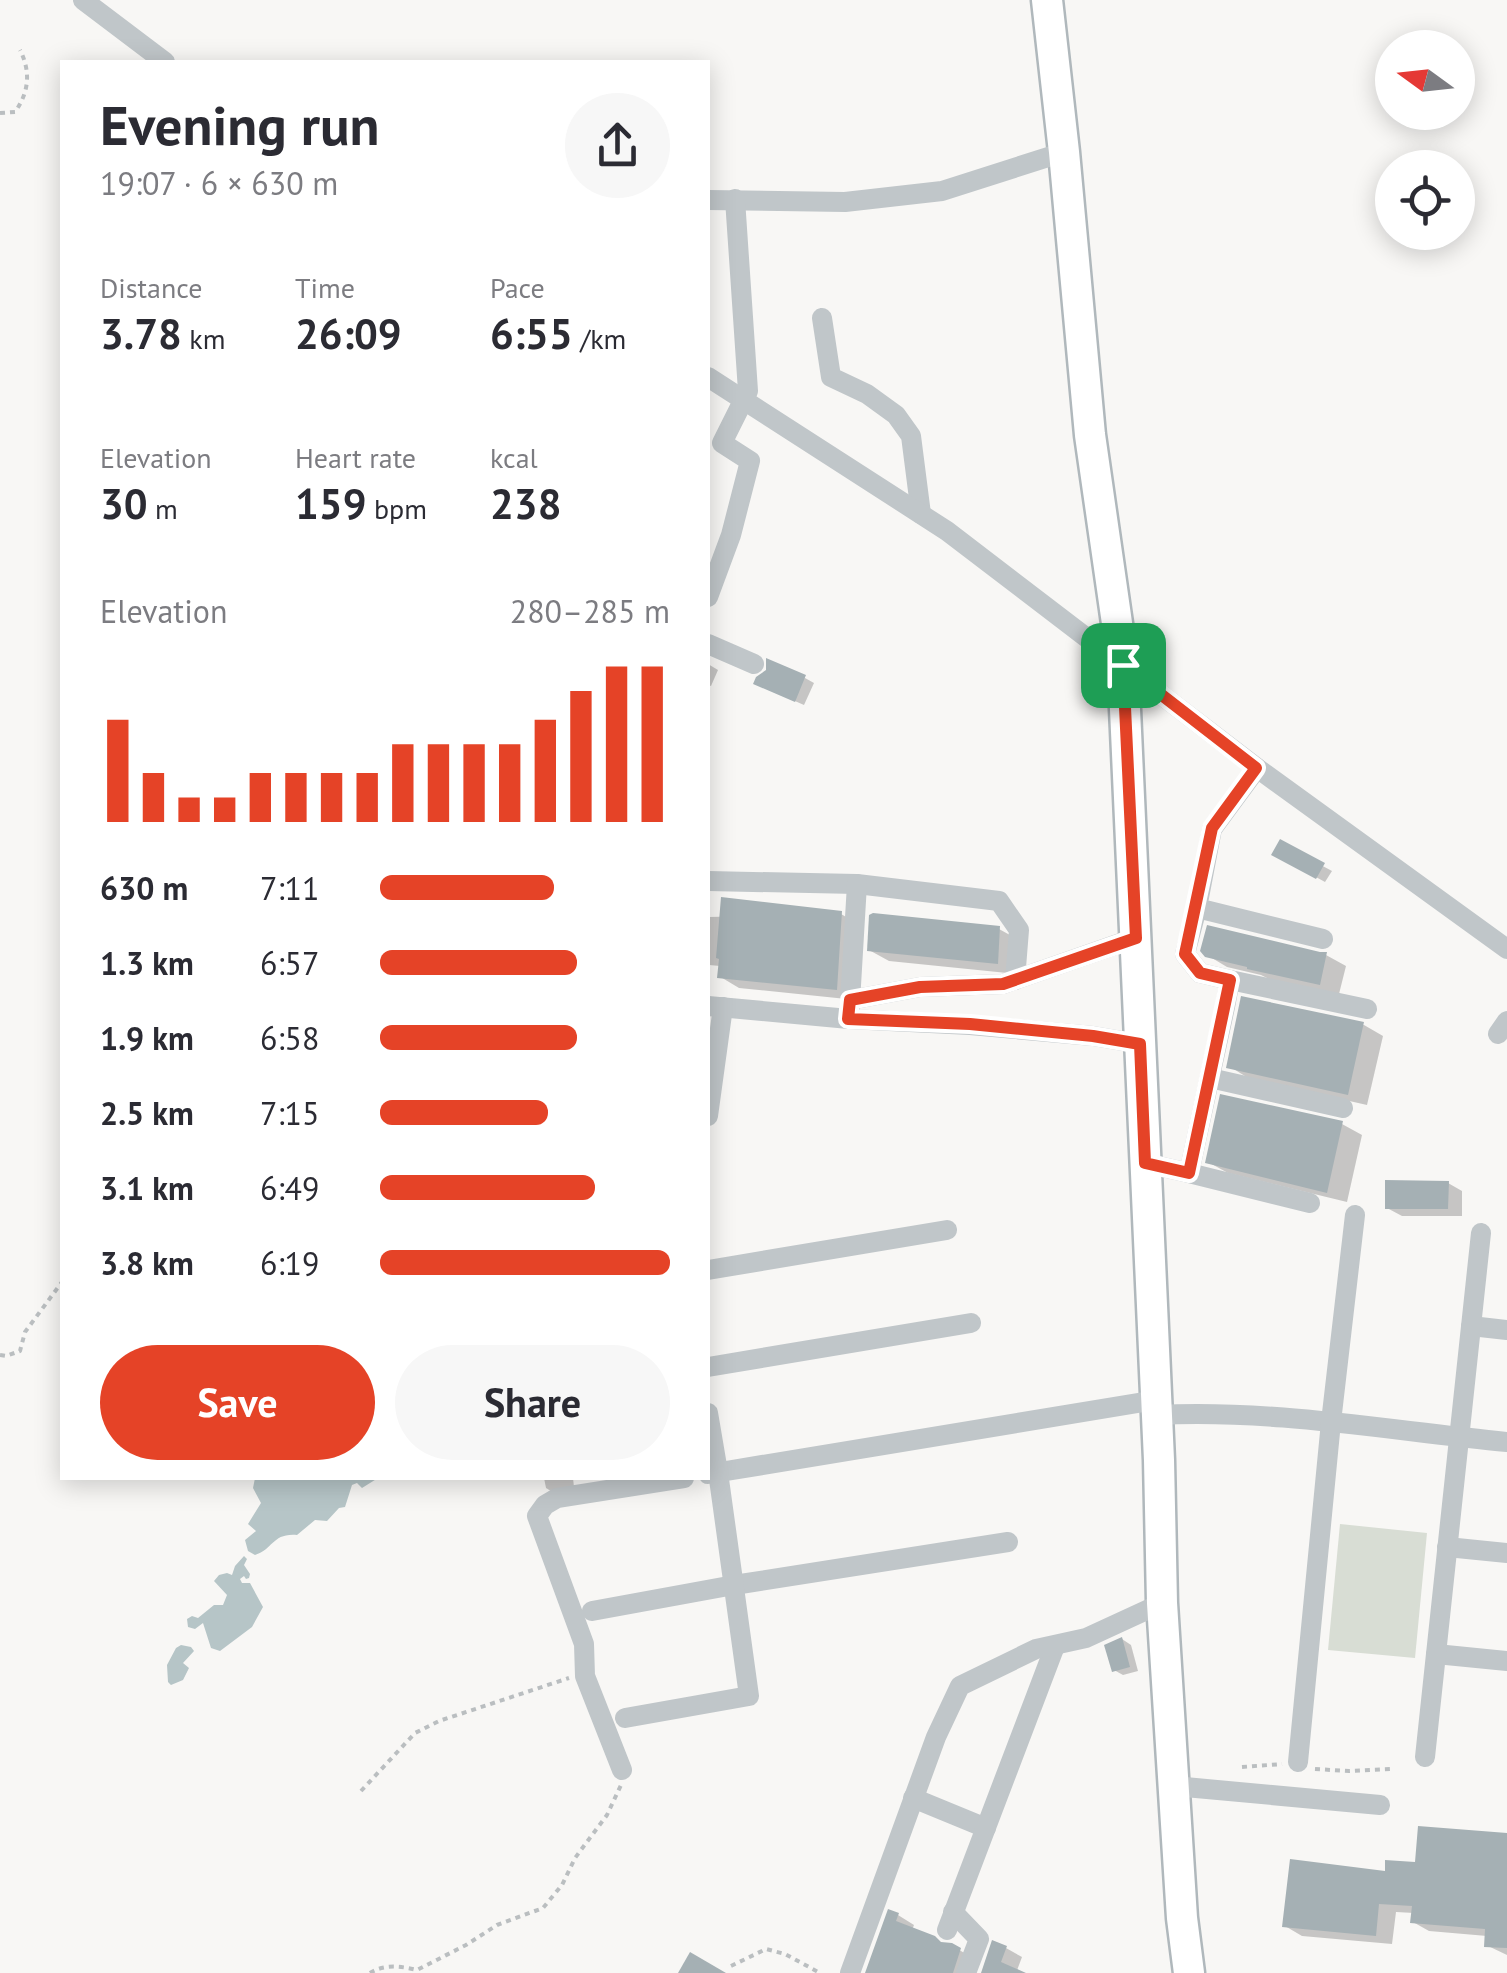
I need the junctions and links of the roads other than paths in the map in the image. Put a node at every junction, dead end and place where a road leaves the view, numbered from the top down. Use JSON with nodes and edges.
{"nodes":[{"id":1,"x":83,"y":0,"type":"edge"},
{"id":2,"x":1047,"y":0,"type":"edge"},
{"id":3,"x":162,"y":60,"type":"edge"},
{"id":4,"x":1064,"y":152,"type":"junction"},
{"id":5,"x":735,"y":199,"type":"junction"},
{"id":6,"x":710,"y":200,"type":"edge"},
{"id":7,"x":822,"y":318,"type":"dead end"},
{"id":8,"x":710,"y":378,"type":"edge"},
{"id":9,"x":744,"y":400,"type":"junction"},
{"id":10,"x":921,"y":514,"type":"junction"},
{"id":11,"x":710,"y":592,"type":"edge"},
{"id":12,"x":710,"y":645,"type":"edge"},
{"id":13,"x":754,"y":664,"type":"dead end"},
{"id":14,"x":1123,"y":665,"type":"junction"},
{"id":15,"x":1256,"y":768,"type":"junction"},
{"id":16,"x":710,"y":881,"type":"edge"},
{"id":17,"x":857,"y":884,"type":"junction"},
{"id":18,"x":1196,"y":908,"type":"junction"},
{"id":19,"x":1136,"y":938,"type":"junction"},
{"id":20,"x":1322,"y":939,"type":"dead end"},
{"id":21,"x":1507,"y":949,"type":"edge"},
{"id":22,"x":1015,"y":980,"type":"junction"},
{"id":23,"x":1230,"y":980,"type":"junction"},
{"id":24,"x":715,"y":1007,"type":"edge"},
{"id":25,"x":1367,"y":1008,"type":"dead end"},
{"id":26,"x":849,"y":1010,"type":"junction"},
{"id":27,"x":1140,"y":1044,"type":"junction"},
{"id":28,"x":1210,"y":1078,"type":"junction"},
{"id":29,"x":710,"y":1085,"type":"edge"},
{"id":30,"x":1343,"y":1108,"type":"dead end"},
{"id":31,"x":1145,"y":1163,"type":"junction"},
{"id":32,"x":1189,"y":1173,"type":"junction"},
{"id":33,"x":1310,"y":1203,"type":"dead end"},
{"id":34,"x":1356,"y":1214,"type":"dead end"},
{"id":35,"x":946,"y":1230,"type":"dead end"},
{"id":36,"x":1481,"y":1233,"type":"dead end"},
{"id":37,"x":710,"y":1270,"type":"edge"},
{"id":38,"x":970,"y":1324,"type":"dead end"},
{"id":39,"x":1471,"y":1326,"type":"junction"},
{"id":40,"x":1507,"y":1330,"type":"edge"},
{"id":41,"x":710,"y":1367,"type":"edge"},
{"id":42,"x":1156,"y":1408,"type":"junction"},
{"id":43,"x":1331,"y":1422,"type":"junction"},
{"id":44,"x":710,"y":1437,"type":"edge"},
{"id":45,"x":1459,"y":1437,"type":"junction"},
{"id":46,"x":1507,"y":1442,"type":"edge"},
{"id":47,"x":713,"y":1473,"type":"edge"},
{"id":48,"x":671,"y":1480,"type":"edge"},
{"id":49,"x":1008,"y":1542,"type":"dead end"},
{"id":50,"x":1447,"y":1547,"type":"junction"},
{"id":51,"x":1507,"y":1553,"type":"edge"},
{"id":52,"x":734,"y":1585,"type":"junction"},
{"id":53,"x":1162,"y":1603,"type":"junction"},
{"id":54,"x":592,"y":1611,"type":"dead end"},
{"id":55,"x":1055,"y":1646,"type":"junction"},
{"id":56,"x":1436,"y":1654,"type":"junction"},
{"id":57,"x":1507,"y":1661,"type":"edge"},
{"id":58,"x":625,"y":1718,"type":"dead end"},
{"id":59,"x":1425,"y":1757,"type":"dead end"},
{"id":60,"x":1298,"y":1762,"type":"road end"},
{"id":61,"x":622,"y":1770,"type":"road end"},
{"id":62,"x":1174,"y":1786,"type":"junction"},
{"id":63,"x":914,"y":1798,"type":"junction"},
{"id":64,"x":1380,"y":1806,"type":"dead end"},
{"id":65,"x":986,"y":1828,"type":"junction"},
{"id":66,"x":850,"y":1973,"type":"edge"},
{"id":67,"x":966,"y":1973,"type":"edge"},
{"id":68,"x":1189,"y":1973,"type":"edge"}],
"edges":[{"from":1,"to":3,"type":"street"},
{"from":2,"to":4,"type":"main road"},
{"from":4,"to":5,"type":"street"},
{"from":4,"to":14,"type":"main road"},
{"from":5,"to":6,"type":"street"},
{"from":5,"to":9,"type":"street"},
{"from":7,"to":10,"type":"street"},
{"from":8,"to":9,"type":"street"},
{"from":9,"to":10,"type":"street"},
{"from":9,"to":11,"type":"street"},
{"from":10,"to":14,"type":"street"},
{"from":12,"to":13,"type":"street"},
{"from":14,"to":15,"type":"street"},
{"from":14,"to":19,"type":"main road"},
{"from":15,"to":18,"type":"street"},
{"from":15,"to":21,"type":"street"},
{"from":16,"to":17,"type":"street"},
{"from":17,"to":22,"type":"street"},
{"from":17,"to":26,"type":"street"},
{"from":18,"to":20,"type":"street"},
{"from":18,"to":23,"type":"street"},
{"from":19,"to":22,"type":"street"},
{"from":19,"to":27,"type":"main road"},
{"from":22,"to":26,"type":"street"},
{"from":23,"to":25,"type":"street"},
{"from":23,"to":28,"type":"street"},
{"from":24,"to":26,"type":"street"},
{"from":24,"to":29,"type":"street"},
{"from":26,"to":27,"type":"street"},
{"from":27,"to":31,"type":"main road"},
{"from":28,"to":30,"type":"street"},
{"from":28,"to":32,"type":"street"},
{"from":31,"to":32,"type":"street"},
{"from":31,"to":42,"type":"main road"},
{"from":32,"to":33,"type":"street"},
{"from":34,"to":43,"type":"street"},
{"from":35,"to":37,"type":"street"},
{"from":36,"to":39,"type":"street"},
{"from":38,"to":41,"type":"street"},
{"from":39,"to":40,"type":"street"},
{"from":39,"to":45,"type":"street"},
{"from":42,"to":43,"type":"street"},
{"from":42,"to":47,"type":"street"},
{"from":42,"to":53,"type":"main road"},
{"from":43,"to":45,"type":"street"},
{"from":43,"to":60,"type":"street"},
{"from":44,"to":47,"type":"street"},
{"from":45,"to":46,"type":"street"},
{"from":45,"to":50,"type":"street"},
{"from":47,"to":52,"type":"street"},
{"from":48,"to":61,"type":"street"},
{"from":49,"to":52,"type":"street"},
{"from":50,"to":51,"type":"street"},
{"from":50,"to":56,"type":"street"},
{"from":52,"to":54,"type":"street"},
{"from":52,"to":58,"type":"street"},
{"from":53,"to":55,"type":"street"},
{"from":53,"to":62,"type":"main road"},
{"from":55,"to":63,"type":"street"},
{"from":55,"to":65,"type":"street"},
{"from":56,"to":57,"type":"street"},
{"from":56,"to":59,"type":"street"},
{"from":62,"to":64,"type":"street"},
{"from":62,"to":68,"type":"main road"},
{"from":63,"to":65,"type":"street"},
{"from":63,"to":66,"type":"street"},
{"from":65,"to":67,"type":"street"}]}
